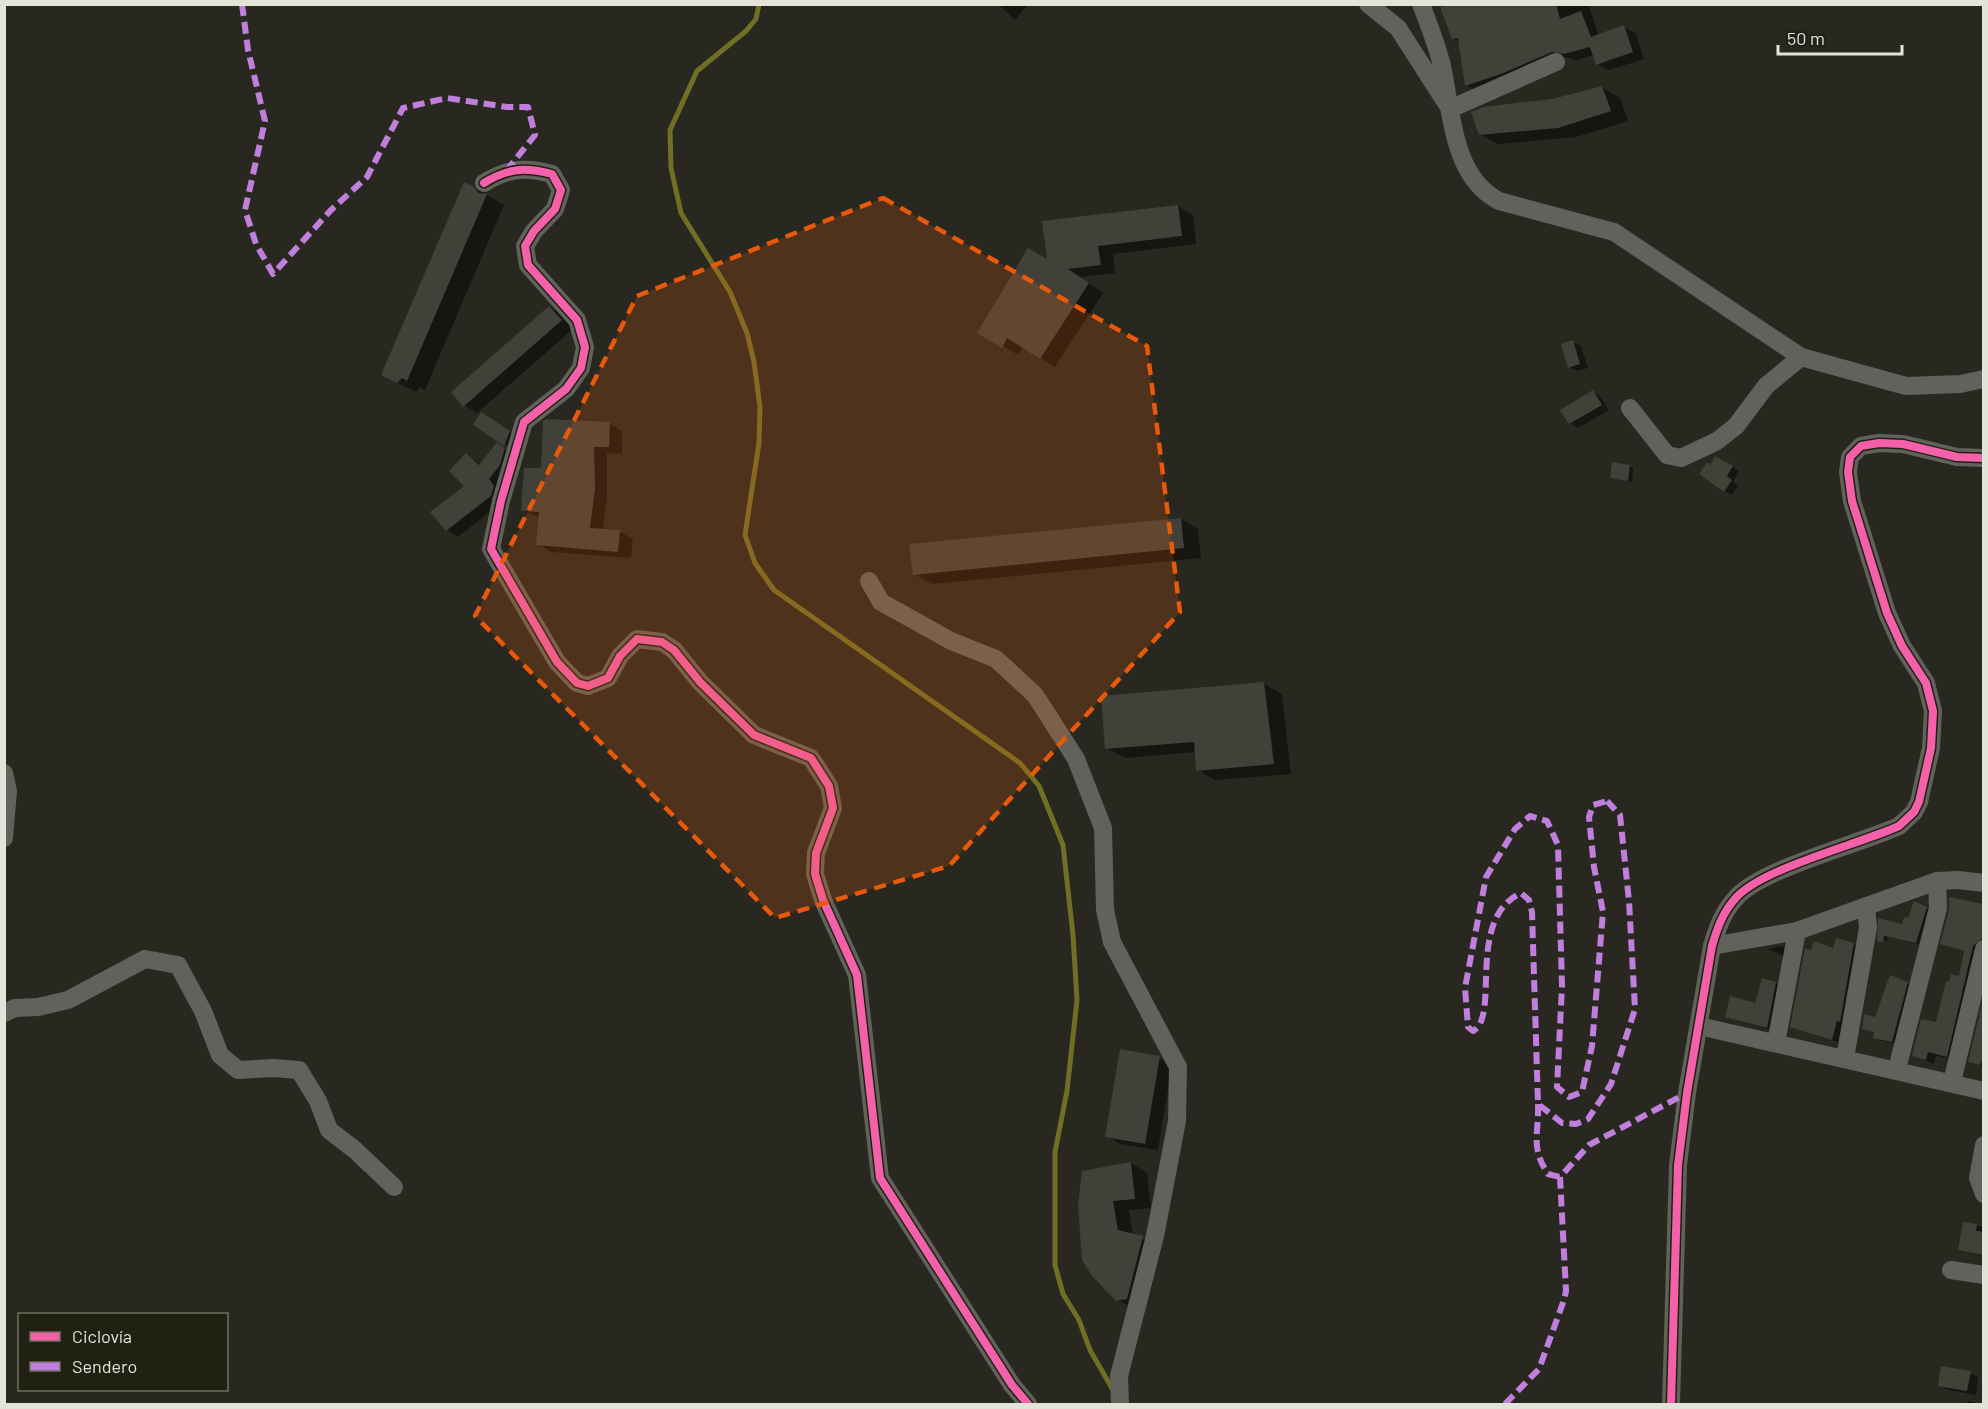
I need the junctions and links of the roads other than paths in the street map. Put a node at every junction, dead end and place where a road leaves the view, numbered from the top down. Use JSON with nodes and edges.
{"nodes":[{"id":1,"x":1368,"y":4,"type":"edge"},
{"id":2,"x":1421,"y":4,"type":"edge"},
{"id":3,"x":1556,"y":62,"type":"dead end"},
{"id":4,"x":1450,"y":109,"type":"junction"},
{"id":5,"x":484,"y":183,"type":"dead end"},
{"id":6,"x":1801,"y":357,"type":"junction"},
{"id":7,"x":1983,"y":379,"type":"edge"},
{"id":8,"x":1630,"y":408,"type":"dead end"},
{"id":9,"x":1983,"y":458,"type":"edge"},
{"id":10,"x":870,"y":581,"type":"dead end"},
{"id":11,"x":4,"y":773,"type":"edge"},
{"id":12,"x":4,"y":838,"type":"edge"},
{"id":13,"x":1938,"y":882,"type":"junction"},
{"id":14,"x":1983,"y":883,"type":"edge"},
{"id":15,"x":1866,"y":906,"type":"junction"},
{"id":16,"x":1797,"y":931,"type":"junction"},
{"id":17,"x":1712,"y":946,"type":"junction"},
{"id":18,"x":1983,"y":949,"type":"edge"},
{"id":19,"x":4,"y":1013,"type":"edge"},
{"id":20,"x":1699,"y":1026,"type":"junction"},
{"id":21,"x":1776,"y":1043,"type":"junction"},
{"id":22,"x":1845,"y":1058,"type":"junction"},
{"id":23,"x":1897,"y":1069,"type":"junction"},
{"id":24,"x":1952,"y":1082,"type":"junction"},
{"id":25,"x":1983,"y":1091,"type":"edge"},
{"id":26,"x":1983,"y":1145,"type":"edge"},
{"id":27,"x":394,"y":1187,"type":"dead end"},
{"id":28,"x":1983,"y":1194,"type":"edge"},
{"id":29,"x":1951,"y":1270,"type":"dead end"},
{"id":30,"x":1983,"y":1275,"type":"edge"},
{"id":31,"x":1675,"y":1403,"type":"edge"},
{"id":32,"x":1028,"y":1404,"type":"edge"},
{"id":33,"x":1119,"y":1404,"type":"edge"}],
"edges":[{"from":1,"to":4,"type":"street"},
{"from":2,"to":4,"type":"street"},
{"from":3,"to":4,"type":"street"},
{"from":4,"to":6,"type":"street"},
{"from":5,"to":32,"type":"street"},
{"from":6,"to":7,"type":"street"},
{"from":6,"to":8,"type":"street"},
{"from":9,"to":17,"type":"street"},
{"from":10,"to":33,"type":"street"},
{"from":11,"to":12,"type":"street"},
{"from":13,"to":14,"type":"street"},
{"from":13,"to":15,"type":"street"},
{"from":13,"to":23,"type":"street"},
{"from":15,"to":16,"type":"street"},
{"from":15,"to":22,"type":"street"},
{"from":16,"to":17,"type":"street"},
{"from":16,"to":21,"type":"street"},
{"from":17,"to":20,"type":"street"},
{"from":18,"to":24,"type":"street"},
{"from":19,"to":27,"type":"street"},
{"from":20,"to":21,"type":"street"},
{"from":20,"to":31,"type":"street"},
{"from":21,"to":22,"type":"street"},
{"from":22,"to":23,"type":"street"},
{"from":23,"to":24,"type":"street"},
{"from":24,"to":25,"type":"street"},
{"from":26,"to":28,"type":"street"},
{"from":29,"to":30,"type":"street"}]}
